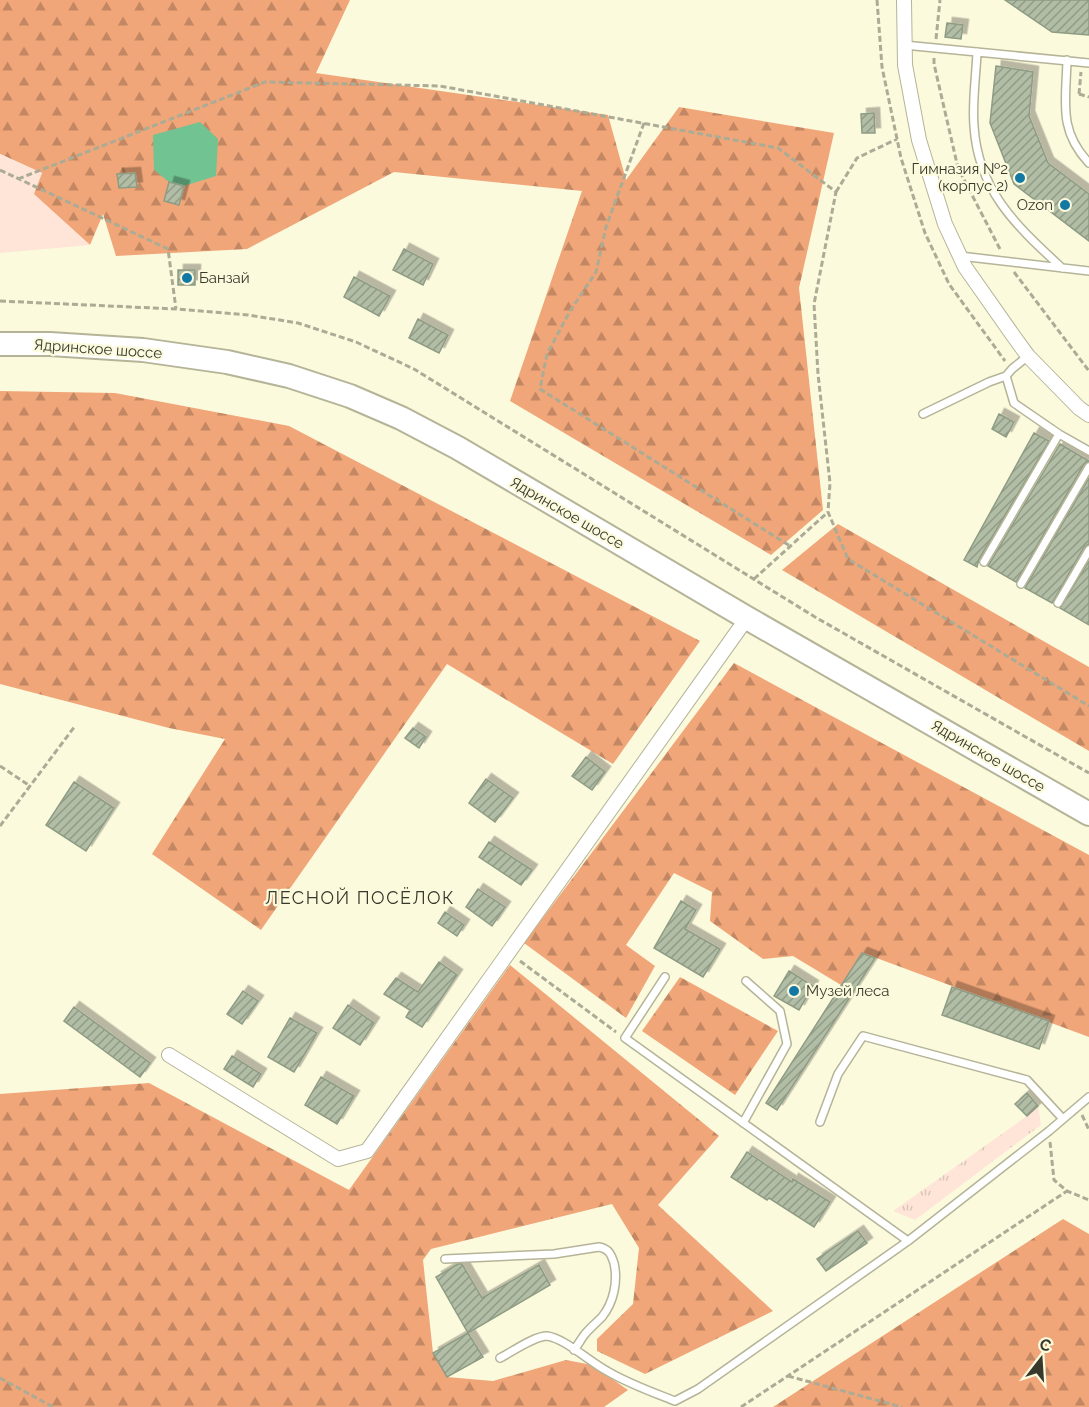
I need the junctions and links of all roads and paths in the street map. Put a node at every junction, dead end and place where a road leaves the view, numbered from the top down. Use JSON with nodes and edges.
{"nodes":[{"id":1,"x":904,"y":0,"type":"edge"},
{"id":2,"x":904,"y":45,"type":"junction"},
{"id":3,"x":978,"y":52,"type":"junction"},
{"id":4,"x":1067,"y":60,"type":"junction"},
{"id":5,"x":1085,"y":62,"type":"edge"},
{"id":6,"x":1079,"y":94,"type":"dead end"},
{"id":7,"x":644,"y":123,"type":"junction"},
{"id":8,"x":897,"y":139,"type":"dead end"},
{"id":9,"x":1089,"y":163,"type":"edge"},
{"id":10,"x":0,"y":170,"type":"edge"},
{"id":11,"x":18,"y":179,"type":"junction"},
{"id":12,"x":836,"y":192,"type":"junction"},
{"id":13,"x":960,"y":256,"type":"junction"},
{"id":14,"x":1062,"y":268,"type":"junction"},
{"id":15,"x":1089,"y":271,"type":"edge"},
{"id":16,"x":0,"y":301,"type":"edge"},
{"id":17,"x":176,"y":309,"type":"junction"},
{"id":18,"x":0,"y":344,"type":"edge"},
{"id":19,"x":1028,"y":356,"type":"junction"},
{"id":20,"x":1006,"y":376,"type":"junction"},
{"id":21,"x":923,"y":414,"type":"dead end"},
{"id":22,"x":1089,"y":415,"type":"edge"},
{"id":23,"x":1059,"y":434,"type":"junction"},
{"id":24,"x":1089,"y":451,"type":"edge"},
{"id":25,"x":1089,"y":466,"type":"edge"},
{"id":26,"x":828,"y":512,"type":"junction"},
{"id":27,"x":790,"y":546,"type":"junction"},
{"id":28,"x":1089,"y":550,"type":"edge"},
{"id":29,"x":984,"y":562,"type":"dead end"},
{"id":30,"x":754,"y":579,"type":"junction"},
{"id":31,"x":1021,"y":584,"type":"dead end"},
{"id":32,"x":1058,"y":603,"type":"dead end"},
{"id":33,"x":747,"y":618,"type":"junction"},
{"id":34,"x":1089,"y":706,"type":"edge"},
{"id":35,"x":75,"y":726,"type":"dead end"},
{"id":36,"x":0,"y":766,"type":"edge"},
{"id":37,"x":1089,"y":772,"type":"edge"},
{"id":38,"x":30,"y":786,"type":"junction"},
{"id":39,"x":1089,"y":814,"type":"edge"},
{"id":40,"x":0,"y":826,"type":"edge"},
{"id":41,"x":508,"y":953,"type":"junction"},
{"id":42,"x":665,"y":977,"type":"dead end"},
{"id":43,"x":746,"y":981,"type":"dead end"},
{"id":44,"x":625,"y":1038,"type":"junction"},
{"id":45,"x":169,"y":1055,"type":"dead end"},
{"id":46,"x":1089,"y":1097,"type":"edge"},
{"id":47,"x":1078,"y":1106,"type":"junction"},
{"id":48,"x":1063,"y":1119,"type":"junction"},
{"id":49,"x":820,"y":1122,"type":"dead end"},
{"id":50,"x":743,"y":1123,"type":"junction"},
{"id":51,"x":1089,"y":1130,"type":"edge"},
{"id":52,"x":1049,"y":1131,"type":"junction"},
{"id":53,"x":1067,"y":1191,"type":"junction"},
{"id":54,"x":1089,"y":1200,"type":"edge"},
{"id":55,"x":908,"y":1241,"type":"junction"},
{"id":56,"x":445,"y":1258,"type":"dead end"},
{"id":57,"x":574,"y":1350,"type":"junction"},
{"id":58,"x":500,"y":1358,"type":"dead end"},
{"id":59,"x":787,"y":1376,"type":"junction"},
{"id":60,"x":0,"y":1378,"type":"edge"},
{"id":61,"x":53,"y":1407,"type":"edge"},
{"id":62,"x":741,"y":1407,"type":"edge"},
{"id":63,"x":902,"y":1407,"type":"edge"}],
"edges":[{"from":1,"to":2,"type":"street"},
{"from":2,"to":3,"type":"lane"},
{"from":2,"to":13,"type":"street"},
{"from":3,"to":4,"type":"lane"},
{"from":3,"to":14,"type":"lane"},
{"from":4,"to":5,"type":"lane"},
{"from":4,"to":9,"type":"lane"},
{"from":5,"to":6,"type":"path"},
{"from":7,"to":11,"type":"path"},
{"from":7,"to":12,"type":"path"},
{"from":7,"to":27,"type":"path"},
{"from":8,"to":12,"type":"path"},
{"from":10,"to":11,"type":"path"},
{"from":11,"to":17,"type":"path"},
{"from":12,"to":26,"type":"path"},
{"from":13,"to":14,"type":"lane"},
{"from":13,"to":19,"type":"street"},
{"from":14,"to":15,"type":"lane"},
{"from":16,"to":17,"type":"path"},
{"from":17,"to":30,"type":"path"},
{"from":18,"to":33,"type":"main road","name":"Ядринское шоссе"},
{"from":19,"to":20,"type":"lane"},
{"from":19,"to":22,"type":"street"},
{"from":20,"to":21,"type":"lane"},
{"from":20,"to":23,"type":"lane"},
{"from":23,"to":24,"type":"lane"},
{"from":23,"to":29,"type":"lane"},
{"from":25,"to":31,"type":"lane"},
{"from":26,"to":27,"type":"path"},
{"from":26,"to":34,"type":"path"},
{"from":27,"to":30,"type":"path"},
{"from":28,"to":32,"type":"lane"},
{"from":30,"to":37,"type":"path"},
{"from":33,"to":39,"type":"main road","name":"Ядринское шоссе"},
{"from":33,"to":41,"type":"street"},
{"from":35,"to":38,"type":"path"},
{"from":36,"to":38,"type":"path"},
{"from":38,"to":40,"type":"path"},
{"from":41,"to":44,"type":"path"},
{"from":41,"to":45,"type":"street"},
{"from":42,"to":44,"type":"lane"},
{"from":43,"to":50,"type":"lane"},
{"from":44,"to":50,"type":"lane"},
{"from":46,"to":47,"type":"lane"},
{"from":47,"to":48,"type":"lane"},
{"from":47,"to":51,"type":"path"},
{"from":48,"to":49,"type":"lane"},
{"from":48,"to":52,"type":"lane"},
{"from":50,"to":55,"type":"lane"},
{"from":52,"to":53,"type":"path"},
{"from":52,"to":55,"type":"lane"},
{"from":53,"to":54,"type":"path"},
{"from":53,"to":59,"type":"path"},
{"from":55,"to":57,"type":"lane"},
{"from":56,"to":57,"type":"lane"},
{"from":57,"to":58,"type":"lane"},
{"from":59,"to":62,"type":"path"},
{"from":59,"to":63,"type":"path"},
{"from":60,"to":61,"type":"path"}]}
